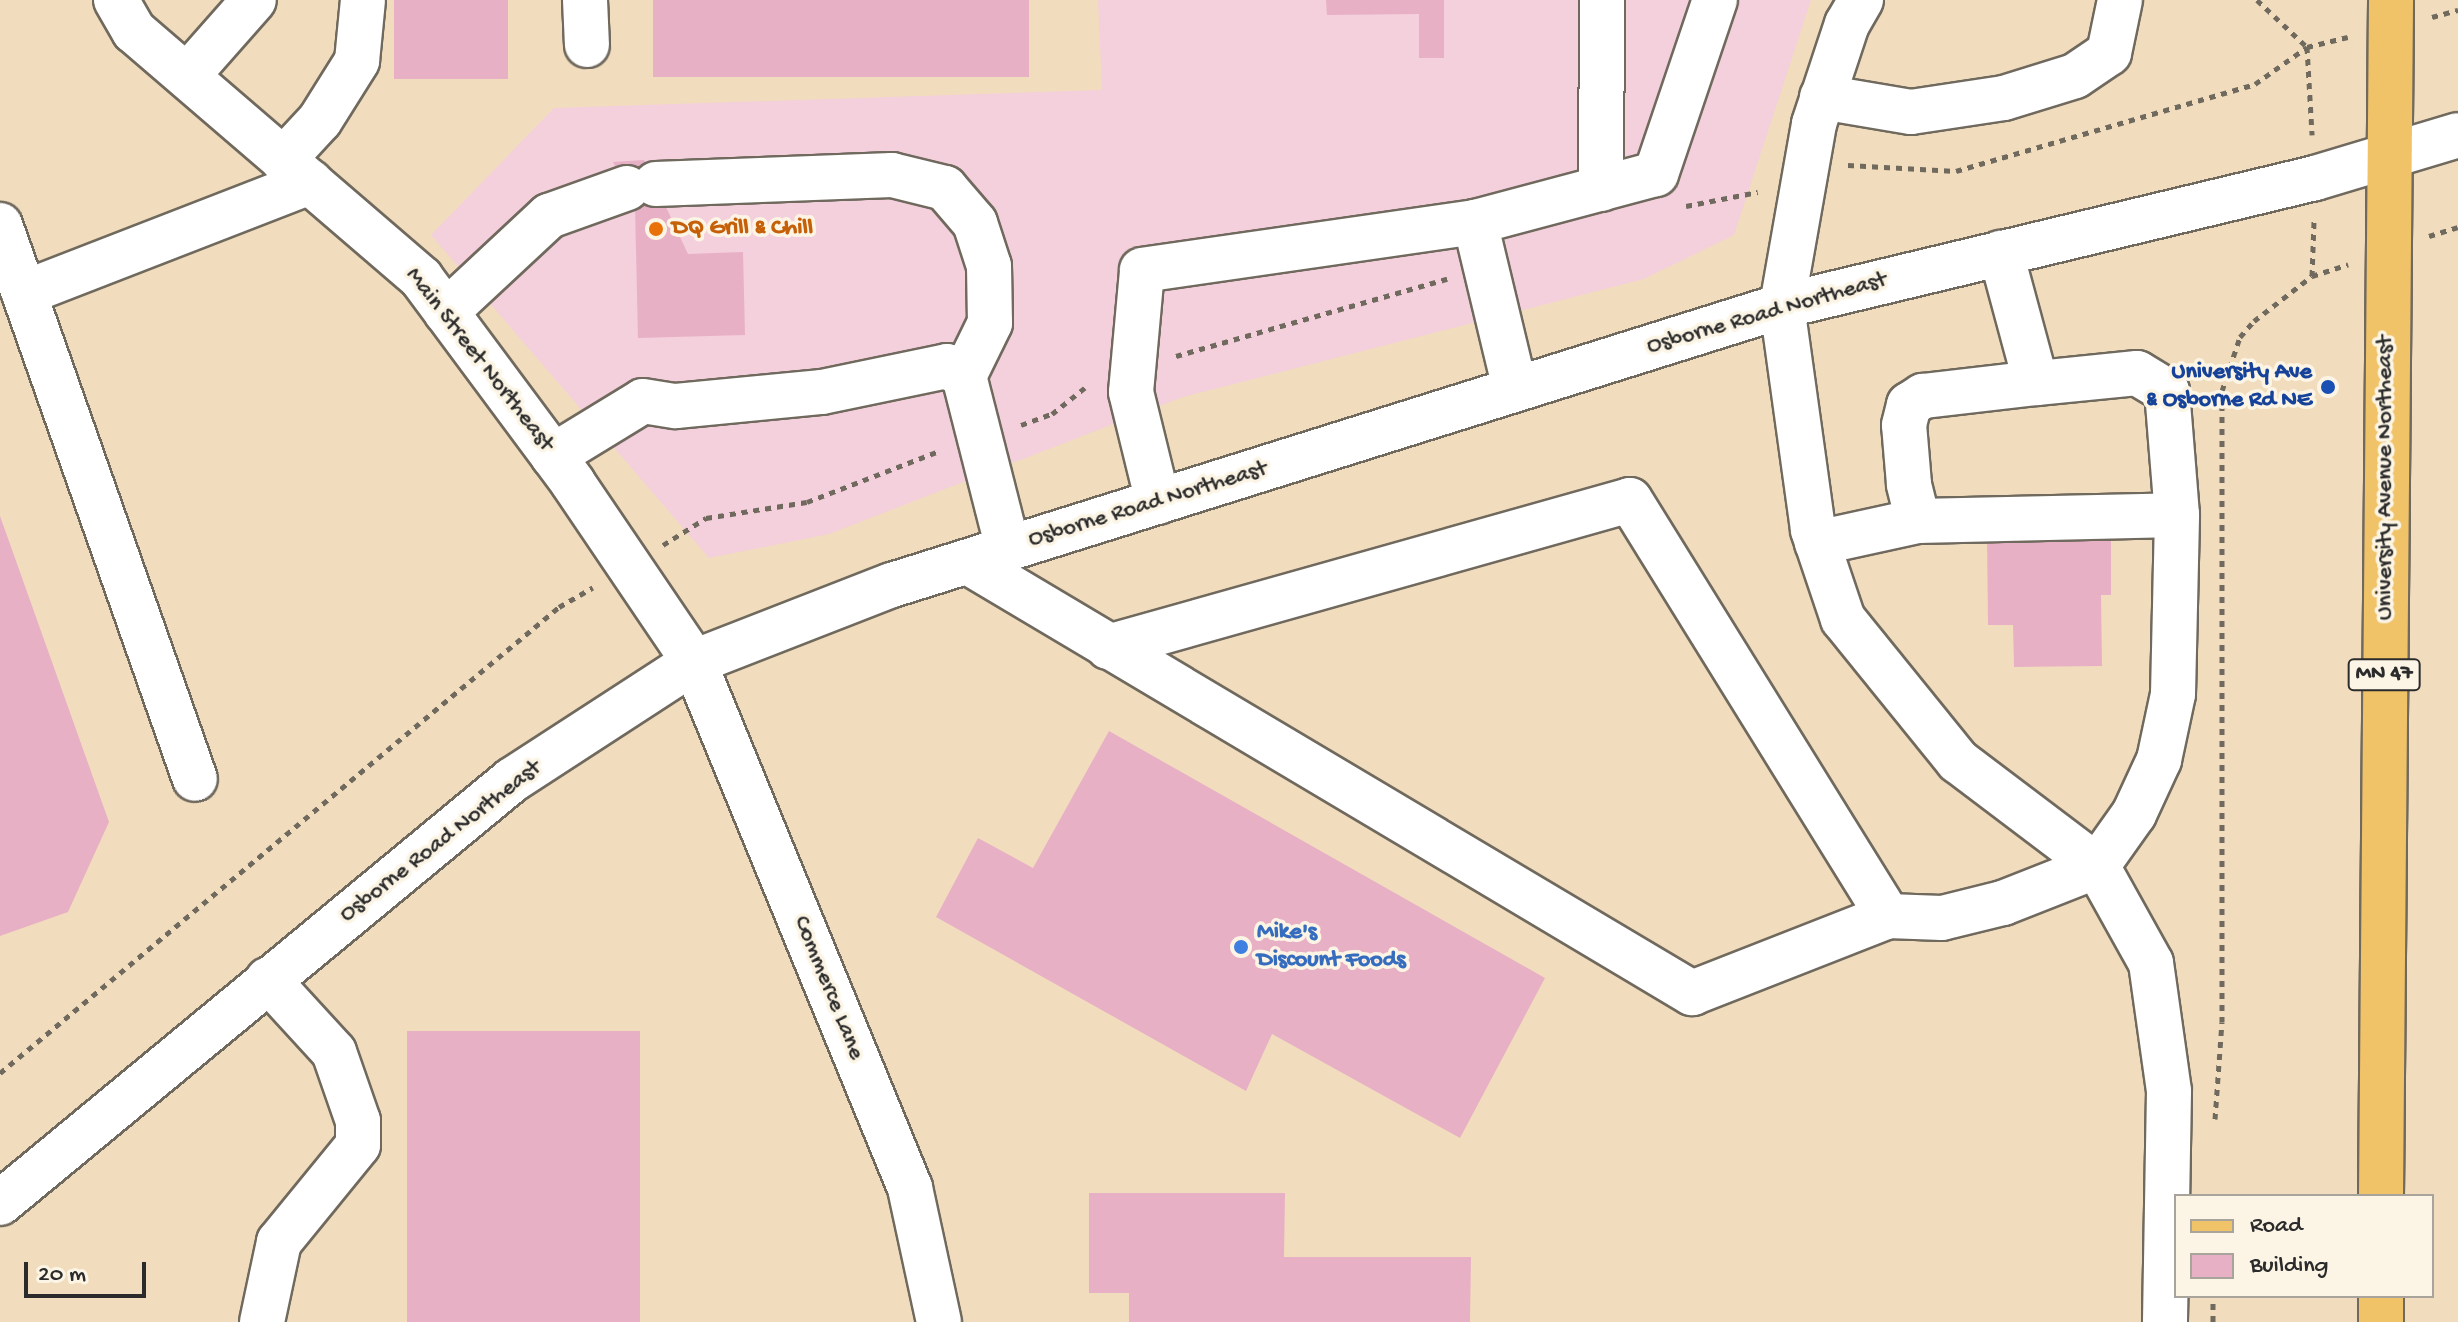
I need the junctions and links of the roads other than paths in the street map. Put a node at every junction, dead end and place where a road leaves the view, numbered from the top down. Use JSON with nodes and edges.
{"nodes":[{"id":1,"x":116,"y":0,"type":"edge"},
{"id":2,"x":254,"y":0,"type":"edge"},
{"id":3,"x":363,"y":0,"type":"edge"},
{"id":4,"x":585,"y":0,"type":"edge"},
{"id":5,"x":1602,"y":0,"type":"edge"},
{"id":6,"x":1715,"y":0,"type":"edge"},
{"id":7,"x":1861,"y":0,"type":"edge"},
{"id":8,"x":2120,"y":0,"type":"edge"},
{"id":9,"x":2391,"y":0,"type":"edge"},
{"id":10,"x":587,"y":45,"type":"dead end"},
{"id":11,"x":187,"y":76,"type":"junction"},
{"id":12,"x":1822,"y":97,"type":"junction"},
{"id":13,"x":2458,"y":135,"type":"edge"},
{"id":14,"x":2388,"y":155,"type":"junction"},
{"id":15,"x":296,"y":171,"type":"junction"},
{"id":16,"x":1601,"y":189,"type":"junction"},
{"id":17,"x":1475,"y":222,"type":"junction"},
{"id":18,"x":0,"y":225,"type":"edge"},
{"id":19,"x":2001,"y":253,"type":"junction"},
{"id":20,"x":24,"y":293,"type":"junction"},
{"id":21,"x":1782,"y":306,"type":"junction"},
{"id":22,"x":446,"y":312,"type":"junction"},
{"id":23,"x":964,"y":376,"type":"junction"},
{"id":24,"x":2036,"y":383,"type":"junction"},
{"id":25,"x":1515,"y":389,"type":"junction"},
{"id":26,"x":553,"y":456,"type":"junction"},
{"id":27,"x":1158,"y":502,"type":"junction"},
{"id":28,"x":2177,"y":515,"type":"junction"},
{"id":29,"x":1918,"y":521,"type":"junction"},
{"id":30,"x":1817,"y":543,"type":"junction"},
{"id":31,"x":988,"y":555,"type":"junction"},
{"id":32,"x":1108,"y":647,"type":"junction"},
{"id":33,"x":694,"y":662,"type":"junction"},
{"id":34,"x":195,"y":779,"type":"dead end"},
{"id":35,"x":2097,"y":866,"type":"junction"},
{"id":36,"x":1888,"y":916,"type":"junction"},
{"id":37,"x":268,"y":980,"type":"junction"},
{"id":38,"x":2381,"y":1194,"type":"edge"},
{"id":39,"x":0,"y":1203,"type":"edge"},
{"id":40,"x":2381,"y":1298,"type":"edge"},
{"id":41,"x":262,"y":1322,"type":"edge"},
{"id":42,"x":939,"y":1322,"type":"edge"},
{"id":43,"x":2165,"y":1322,"type":"edge"},
{"id":44,"x":2381,"y":1322,"type":"edge"}],
"edges":[{"from":1,"to":11,"type":"street","name":"Main Street Northeast"},
{"from":2,"to":11,"type":"street"},
{"from":3,"to":15,"type":"street"},
{"from":4,"to":10,"type":"street"},
{"from":5,"to":16,"type":"street"},
{"from":6,"to":16,"type":"street"},
{"from":7,"to":12,"type":"street"},
{"from":8,"to":12,"type":"street"},
{"from":9,"to":14,"type":"main road","name":"University Avenue Northeast","number":"MN 47"},
{"from":11,"to":15,"type":"street","name":"Main Street Northeast"},
{"from":12,"to":21,"type":"street"},
{"from":13,"to":14,"type":"street","name":"Osborne Road Northeast"},
{"from":14,"to":19,"type":"street","name":"Osborne Road Northeast"},
{"from":14,"to":38,"type":"main road","name":"University Avenue Northeast","number":"MN 47"},
{"from":15,"to":20,"type":"street"},
{"from":15,"to":22,"type":"street","name":"Main Street Northeast"},
{"from":16,"to":17,"type":"street"},
{"from":17,"to":25,"type":"street"},
{"from":17,"to":27,"type":"street"},
{"from":18,"to":20,"type":"street"},
{"from":19,"to":21,"type":"street","name":"Osborne Road Northeast"},
{"from":19,"to":24,"type":"street"},
{"from":20,"to":34,"type":"street"},
{"from":21,"to":25,"type":"street","name":"Osborne Road Northeast"},
{"from":21,"to":30,"type":"street"},
{"from":22,"to":23,"type":"street"},
{"from":22,"to":26,"type":"street","name":"Main Street Northeast"},
{"from":23,"to":26,"type":"street"},
{"from":23,"to":31,"type":"street"},
{"from":24,"to":28,"type":"street"},
{"from":24,"to":29,"type":"street"},
{"from":25,"to":27,"type":"street","name":"Osborne Road Northeast"},
{"from":26,"to":33,"type":"street","name":"Main Street Northeast"},
{"from":27,"to":31,"type":"street","name":"Osborne Road Northeast"},
{"from":28,"to":29,"type":"street"},
{"from":28,"to":35,"type":"street"},
{"from":29,"to":30,"type":"street"},
{"from":30,"to":35,"type":"street"},
{"from":31,"to":32,"type":"street"},
{"from":31,"to":33,"type":"street","name":"Osborne Road Northeast"},
{"from":32,"to":36,"type":"street"},
{"from":32,"to":36,"type":"street"},
{"from":33,"to":37,"type":"street","name":"Osborne Road Northeast"},
{"from":33,"to":42,"type":"street","name":"Commerce Lane"},
{"from":35,"to":36,"type":"street"},
{"from":35,"to":43,"type":"street"},
{"from":37,"to":39,"type":"street","name":"Osborne Road Northeast"},
{"from":37,"to":41,"type":"street"},
{"from":40,"to":44,"type":"main road"}]}
